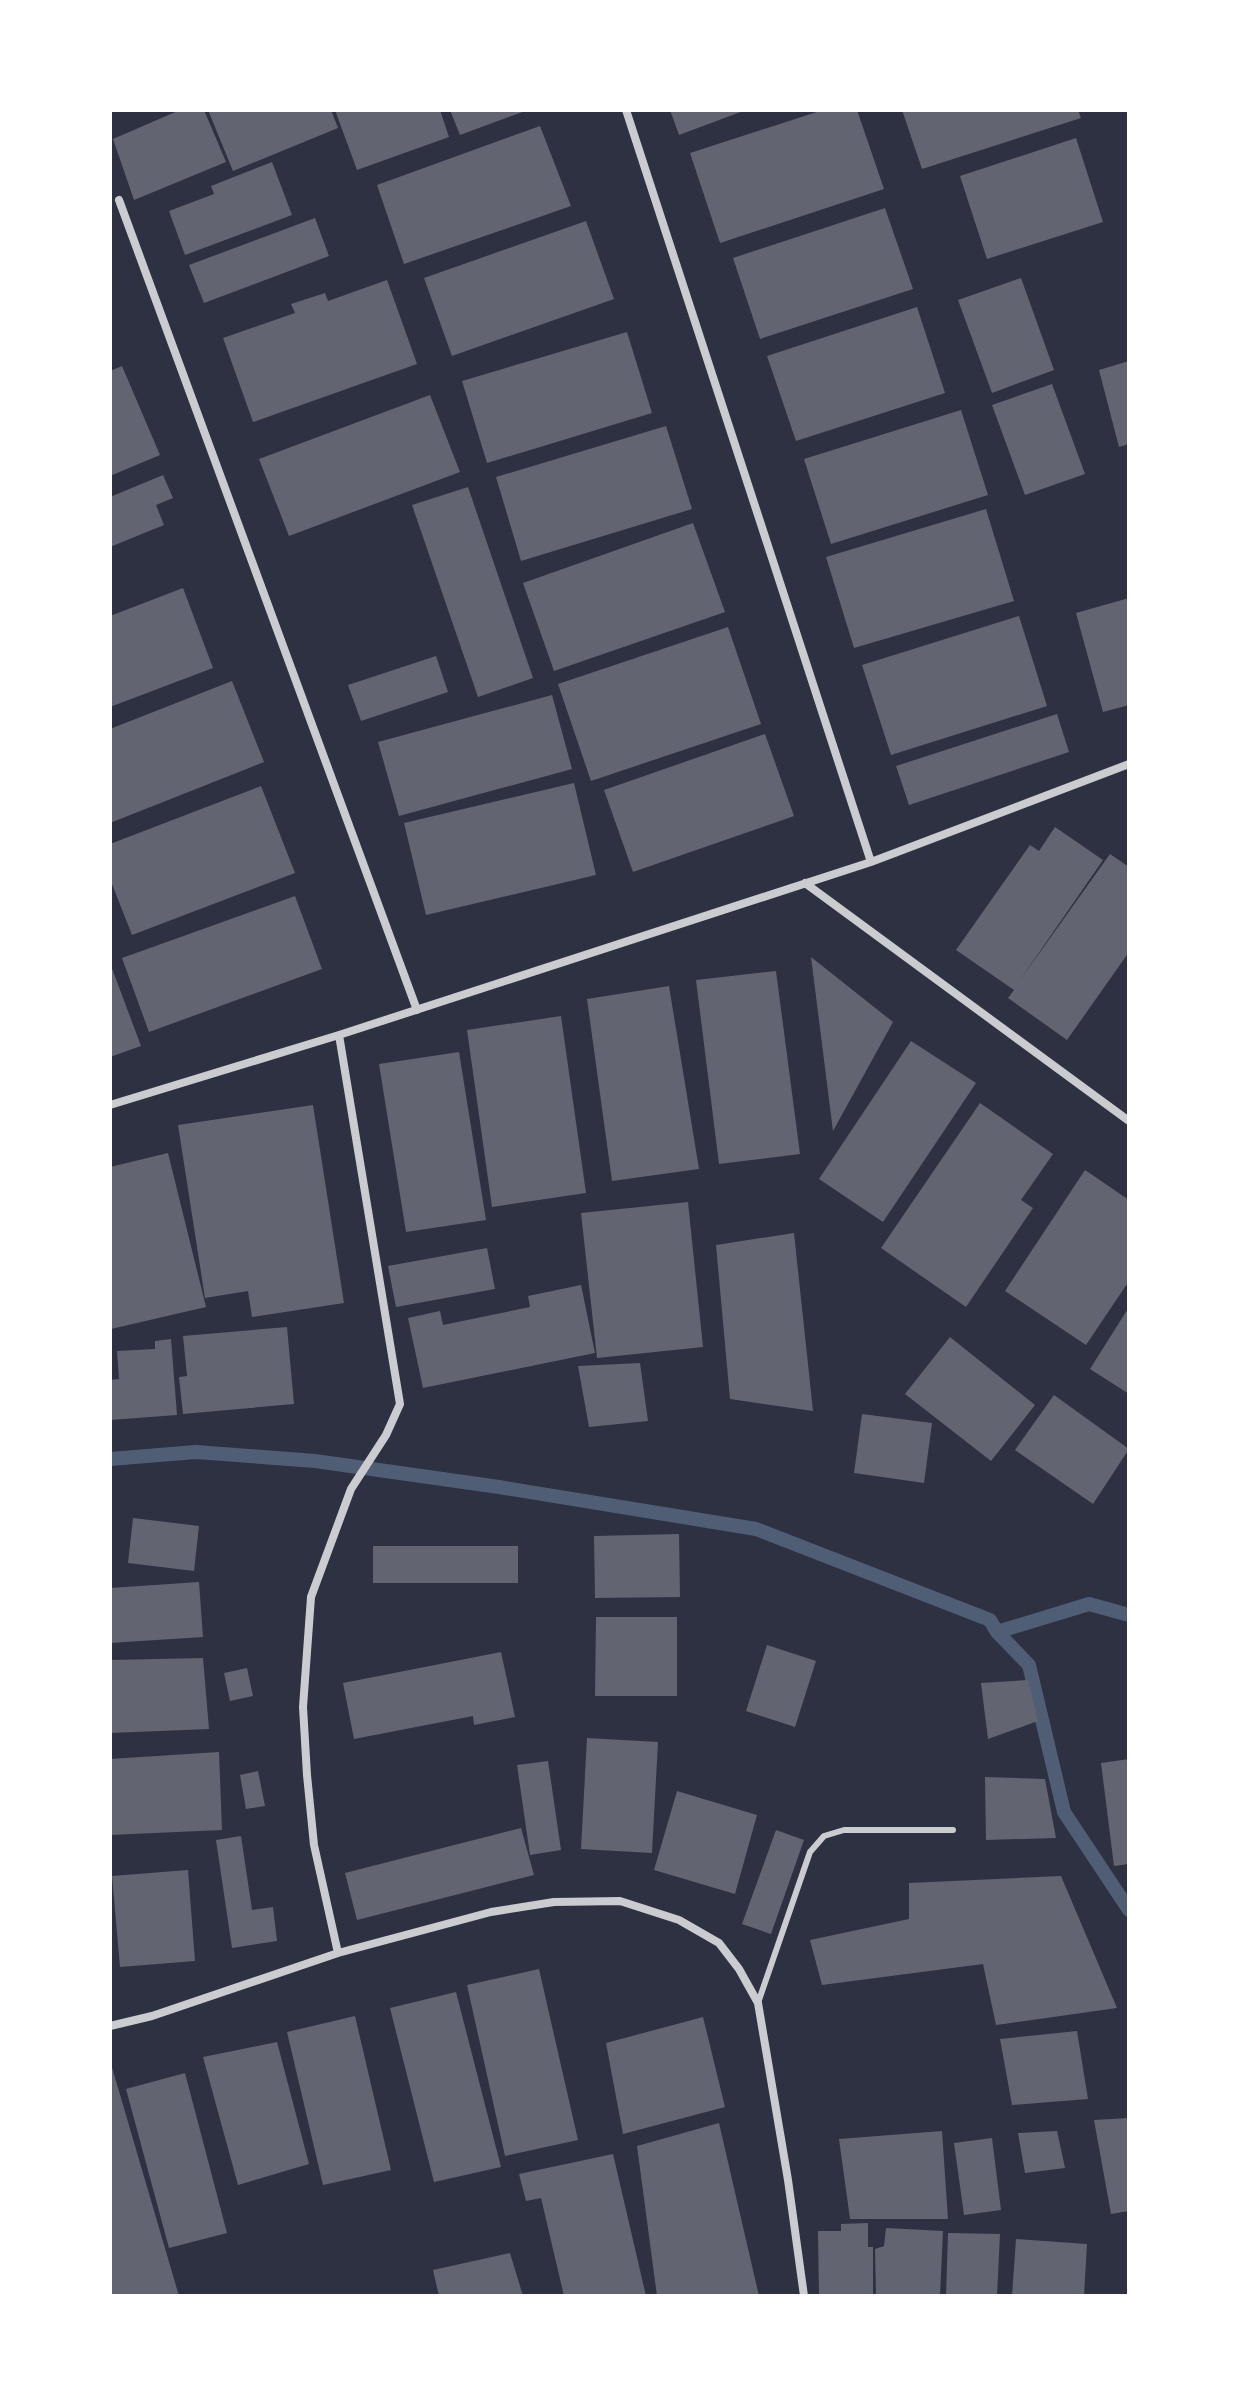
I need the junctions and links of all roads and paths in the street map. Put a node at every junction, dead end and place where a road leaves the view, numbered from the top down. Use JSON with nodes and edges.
{"nodes":[{"id":1,"x":626,"y":110,"type":"edge"},
{"id":2,"x":119,"y":200,"type":"dead end"},
{"id":3,"x":1129,"y":764,"type":"edge"},
{"id":4,"x":871,"y":862,"type":"junction"},
{"id":5,"x":805,"y":883,"type":"junction"},
{"id":6,"x":417,"y":1010,"type":"junction"},
{"id":7,"x":339,"y":1035,"type":"junction"},
{"id":8,"x":110,"y":1105,"type":"edge"},
{"id":9,"x":1129,"y":1121,"type":"edge"},
{"id":10,"x":953,"y":1830,"type":"dead end"},
{"id":11,"x":338,"y":1953,"type":"junction"},
{"id":12,"x":758,"y":2003,"type":"junction"},
{"id":13,"x":110,"y":2026,"type":"edge"},
{"id":14,"x":804,"y":2296,"type":"edge"}],
"edges":[{"from":1,"to":4,"type":"street"},
{"from":2,"to":6,"type":"street"},
{"from":3,"to":4,"type":"street"},
{"from":4,"to":5,"type":"street"},
{"from":5,"to":6,"type":"street"},
{"from":5,"to":9,"type":"street"},
{"from":6,"to":7,"type":"street"},
{"from":7,"to":8,"type":"street"},
{"from":7,"to":11,"type":"street"},
{"from":10,"to":12,"type":"lane"},
{"from":11,"to":12,"type":"street"},
{"from":11,"to":13,"type":"street"},
{"from":12,"to":14,"type":"street"}]}
